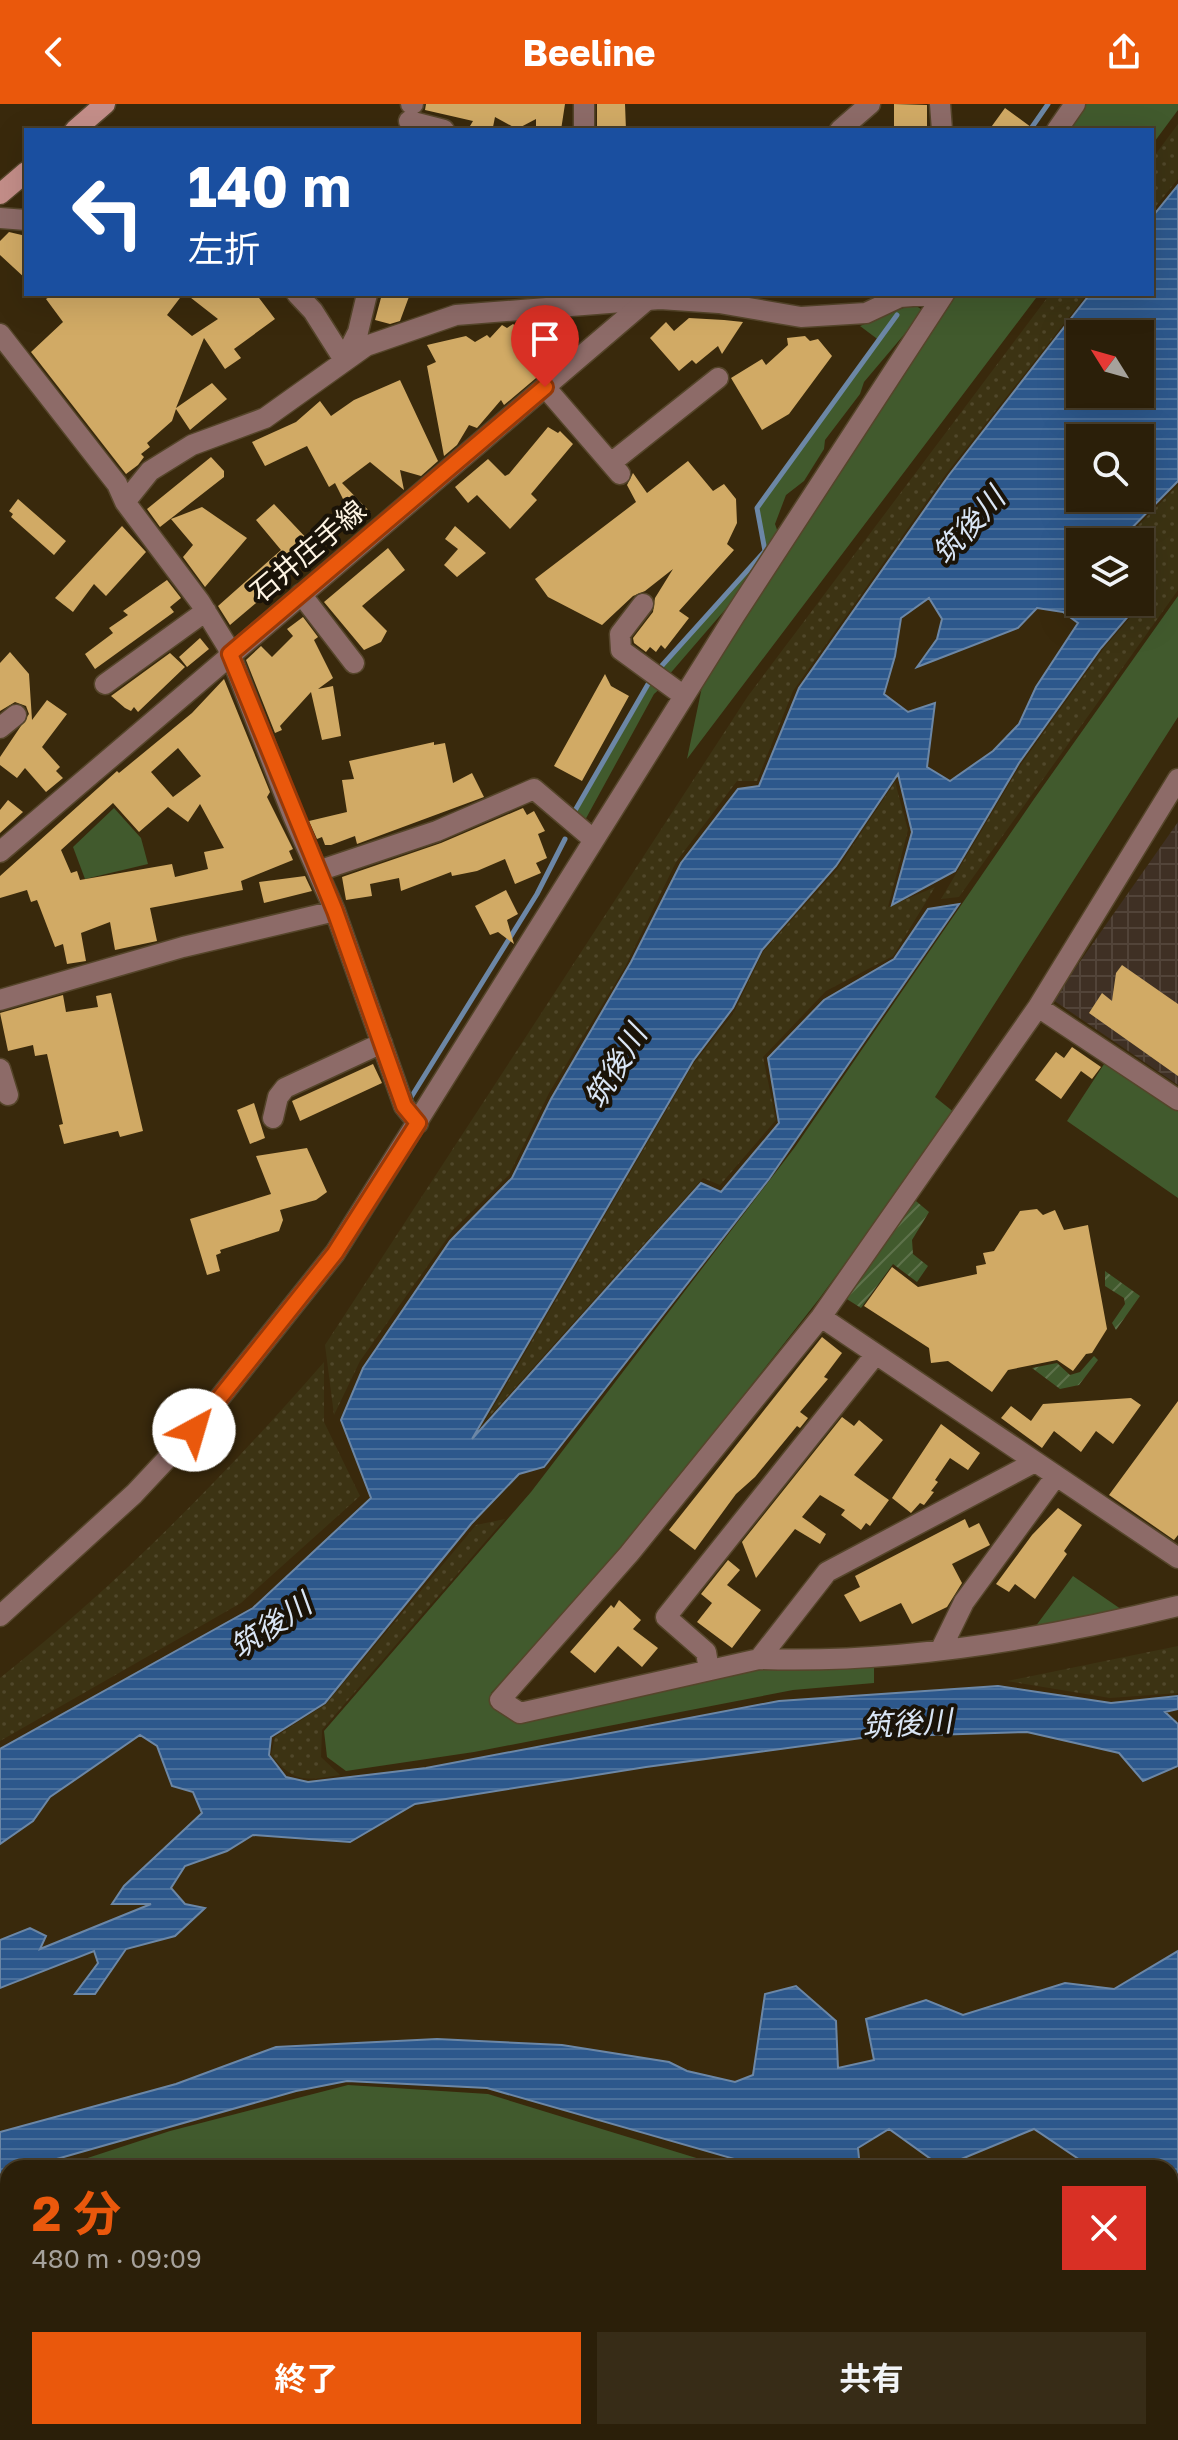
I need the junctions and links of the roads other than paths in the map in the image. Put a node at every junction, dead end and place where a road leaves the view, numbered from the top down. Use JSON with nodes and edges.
{"nodes":[{"id":1,"x":105,"y":104,"type":"edge"},
{"id":2,"x":584,"y":104,"type":"edge"},
{"id":3,"x":870,"y":104,"type":"edge"},
{"id":4,"x":940,"y":104,"type":"edge"},
{"id":5,"x":1075,"y":104,"type":"edge"},
{"id":6,"x":411,"y":113,"type":"edge"},
{"id":7,"x":77,"y":128,"type":"edge"},
{"id":8,"x":440,"y":128,"type":"edge"},
{"id":9,"x":584,"y":128,"type":"edge"},
{"id":10,"x":842,"y":128,"type":"edge"},
{"id":11,"x":942,"y":128,"type":"edge"},
{"id":12,"x":1058,"y":128,"type":"edge"},
{"id":13,"x":24,"y":173,"type":"edge"},
{"id":14,"x":2,"y":187,"type":"edge"},
{"id":15,"x":0,"y":218,"type":"edge"},
{"id":16,"x":24,"y":220,"type":"edge"},
{"id":17,"x":299,"y":296,"type":"edge"},
{"id":18,"x":367,"y":296,"type":"edge"},
{"id":19,"x":914,"y":296,"type":"edge"},
{"id":20,"x":940,"y":296,"type":"edge"},
{"id":21,"x":651,"y":297,"type":"edge"},
{"id":22,"x":0,"y":334,"type":"edge"},
{"id":23,"x":344,"y":360,"type":"junction"},
{"id":24,"x":718,"y":378,"type":"dead end"},
{"id":25,"x":545,"y":387,"type":"junction"},
{"id":26,"x":125,"y":502,"type":"junction"},
{"id":27,"x":301,"y":594,"type":"junction"},
{"id":28,"x":643,"y":604,"type":"dead end"},
{"id":29,"x":206,"y":611,"type":"junction"},
{"id":30,"x":230,"y":654,"type":"junction"},
{"id":31,"x":354,"y":663,"type":"dead end"},
{"id":32,"x":105,"y":684,"type":"dead end"},
{"id":33,"x":684,"y":696,"type":"junction"},
{"id":34,"x":16,"y":715,"type":"dead end"},
{"id":35,"x":0,"y":728,"type":"edge"},
{"id":36,"x":1178,"y":779,"type":"edge"},
{"id":37,"x":594,"y":840,"type":"junction"},
{"id":38,"x":0,"y":852,"type":"edge"},
{"id":39,"x":318,"y":871,"type":"junction"},
{"id":40,"x":335,"y":911,"type":"junction"},
{"id":41,"x":0,"y":1000,"type":"edge"},
{"id":42,"x":1038,"y":1007,"type":"junction"},
{"id":43,"x":382,"y":1043,"type":"junction"},
{"id":44,"x":0,"y":1069,"type":"edge"},
{"id":45,"x":8,"y":1095,"type":"dead end"},
{"id":46,"x":1178,"y":1100,"type":"edge"},
{"id":47,"x":273,"y":1118,"type":"dead end"},
{"id":48,"x":418,"y":1123,"type":"junction"},
{"id":49,"x":821,"y":1317,"type":"junction"},
{"id":50,"x":876,"y":1354,"type":"junction"},
{"id":51,"x":1035,"y":1462,"type":"junction"},
{"id":52,"x":1056,"y":1476,"type":"junction"},
{"id":53,"x":1178,"y":1558,"type":"edge"},
{"id":54,"x":1178,"y":1606,"type":"edge"},
{"id":55,"x":0,"y":1616,"type":"edge"},
{"id":56,"x":941,"y":1649,"type":"junction"},
{"id":57,"x":759,"y":1659,"type":"junction"},
{"id":58,"x":709,"y":1670,"type":"junction"}],
"edges":[{"from":1,"to":7,"type":"main road"},
{"from":2,"to":9,"type":"street"},
{"from":3,"to":10,"type":"street"},
{"from":4,"to":11,"type":"street"},
{"from":5,"to":12,"type":"street"},
{"from":6,"to":8,"type":"street"},
{"from":13,"to":14,"type":"main road"},
{"from":15,"to":16,"type":"street"},
{"from":17,"to":23,"type":"street"},
{"from":18,"to":23,"type":"street"},
{"from":19,"to":21,"type":"street"},
{"from":20,"to":33,"type":"street"},
{"from":21,"to":23,"type":"street"},
{"from":21,"to":25,"type":"street","name":"石井庄手線"},
{"from":22,"to":26,"type":"street"},
{"from":23,"to":26,"type":"street"},
{"from":24,"to":25,"type":"street"},
{"from":25,"to":27,"type":"street","name":"石井庄手線"},
{"from":26,"to":29,"type":"street"},
{"from":27,"to":30,"type":"street","name":"石井庄手線"},
{"from":27,"to":31,"type":"street"},
{"from":28,"to":33,"type":"street"},
{"from":29,"to":30,"type":"street"},
{"from":29,"to":32,"type":"street"},
{"from":30,"to":38,"type":"street","name":"石井庄手線"},
{"from":30,"to":39,"type":"street"},
{"from":33,"to":37,"type":"street"},
{"from":34,"to":35,"type":"street"},
{"from":36,"to":42,"type":"street"},
{"from":37,"to":39,"type":"street"},
{"from":37,"to":48,"type":"street"},
{"from":39,"to":40,"type":"street"},
{"from":40,"to":41,"type":"street"},
{"from":40,"to":43,"type":"street"},
{"from":42,"to":46,"type":"street"},
{"from":42,"to":49,"type":"street"},
{"from":43,"to":47,"type":"street"},
{"from":43,"to":48,"type":"street"},
{"from":44,"to":45,"type":"street"},
{"from":48,"to":55,"type":"street"},
{"from":49,"to":50,"type":"street"},
{"from":49,"to":58,"type":"street"},
{"from":50,"to":51,"type":"street"},
{"from":50,"to":58,"type":"street"},
{"from":51,"to":52,"type":"street"},
{"from":51,"to":57,"type":"street"},
{"from":52,"to":53,"type":"street"},
{"from":52,"to":56,"type":"street"},
{"from":54,"to":56,"type":"street"},
{"from":56,"to":57,"type":"street"},
{"from":57,"to":58,"type":"street"}]}
